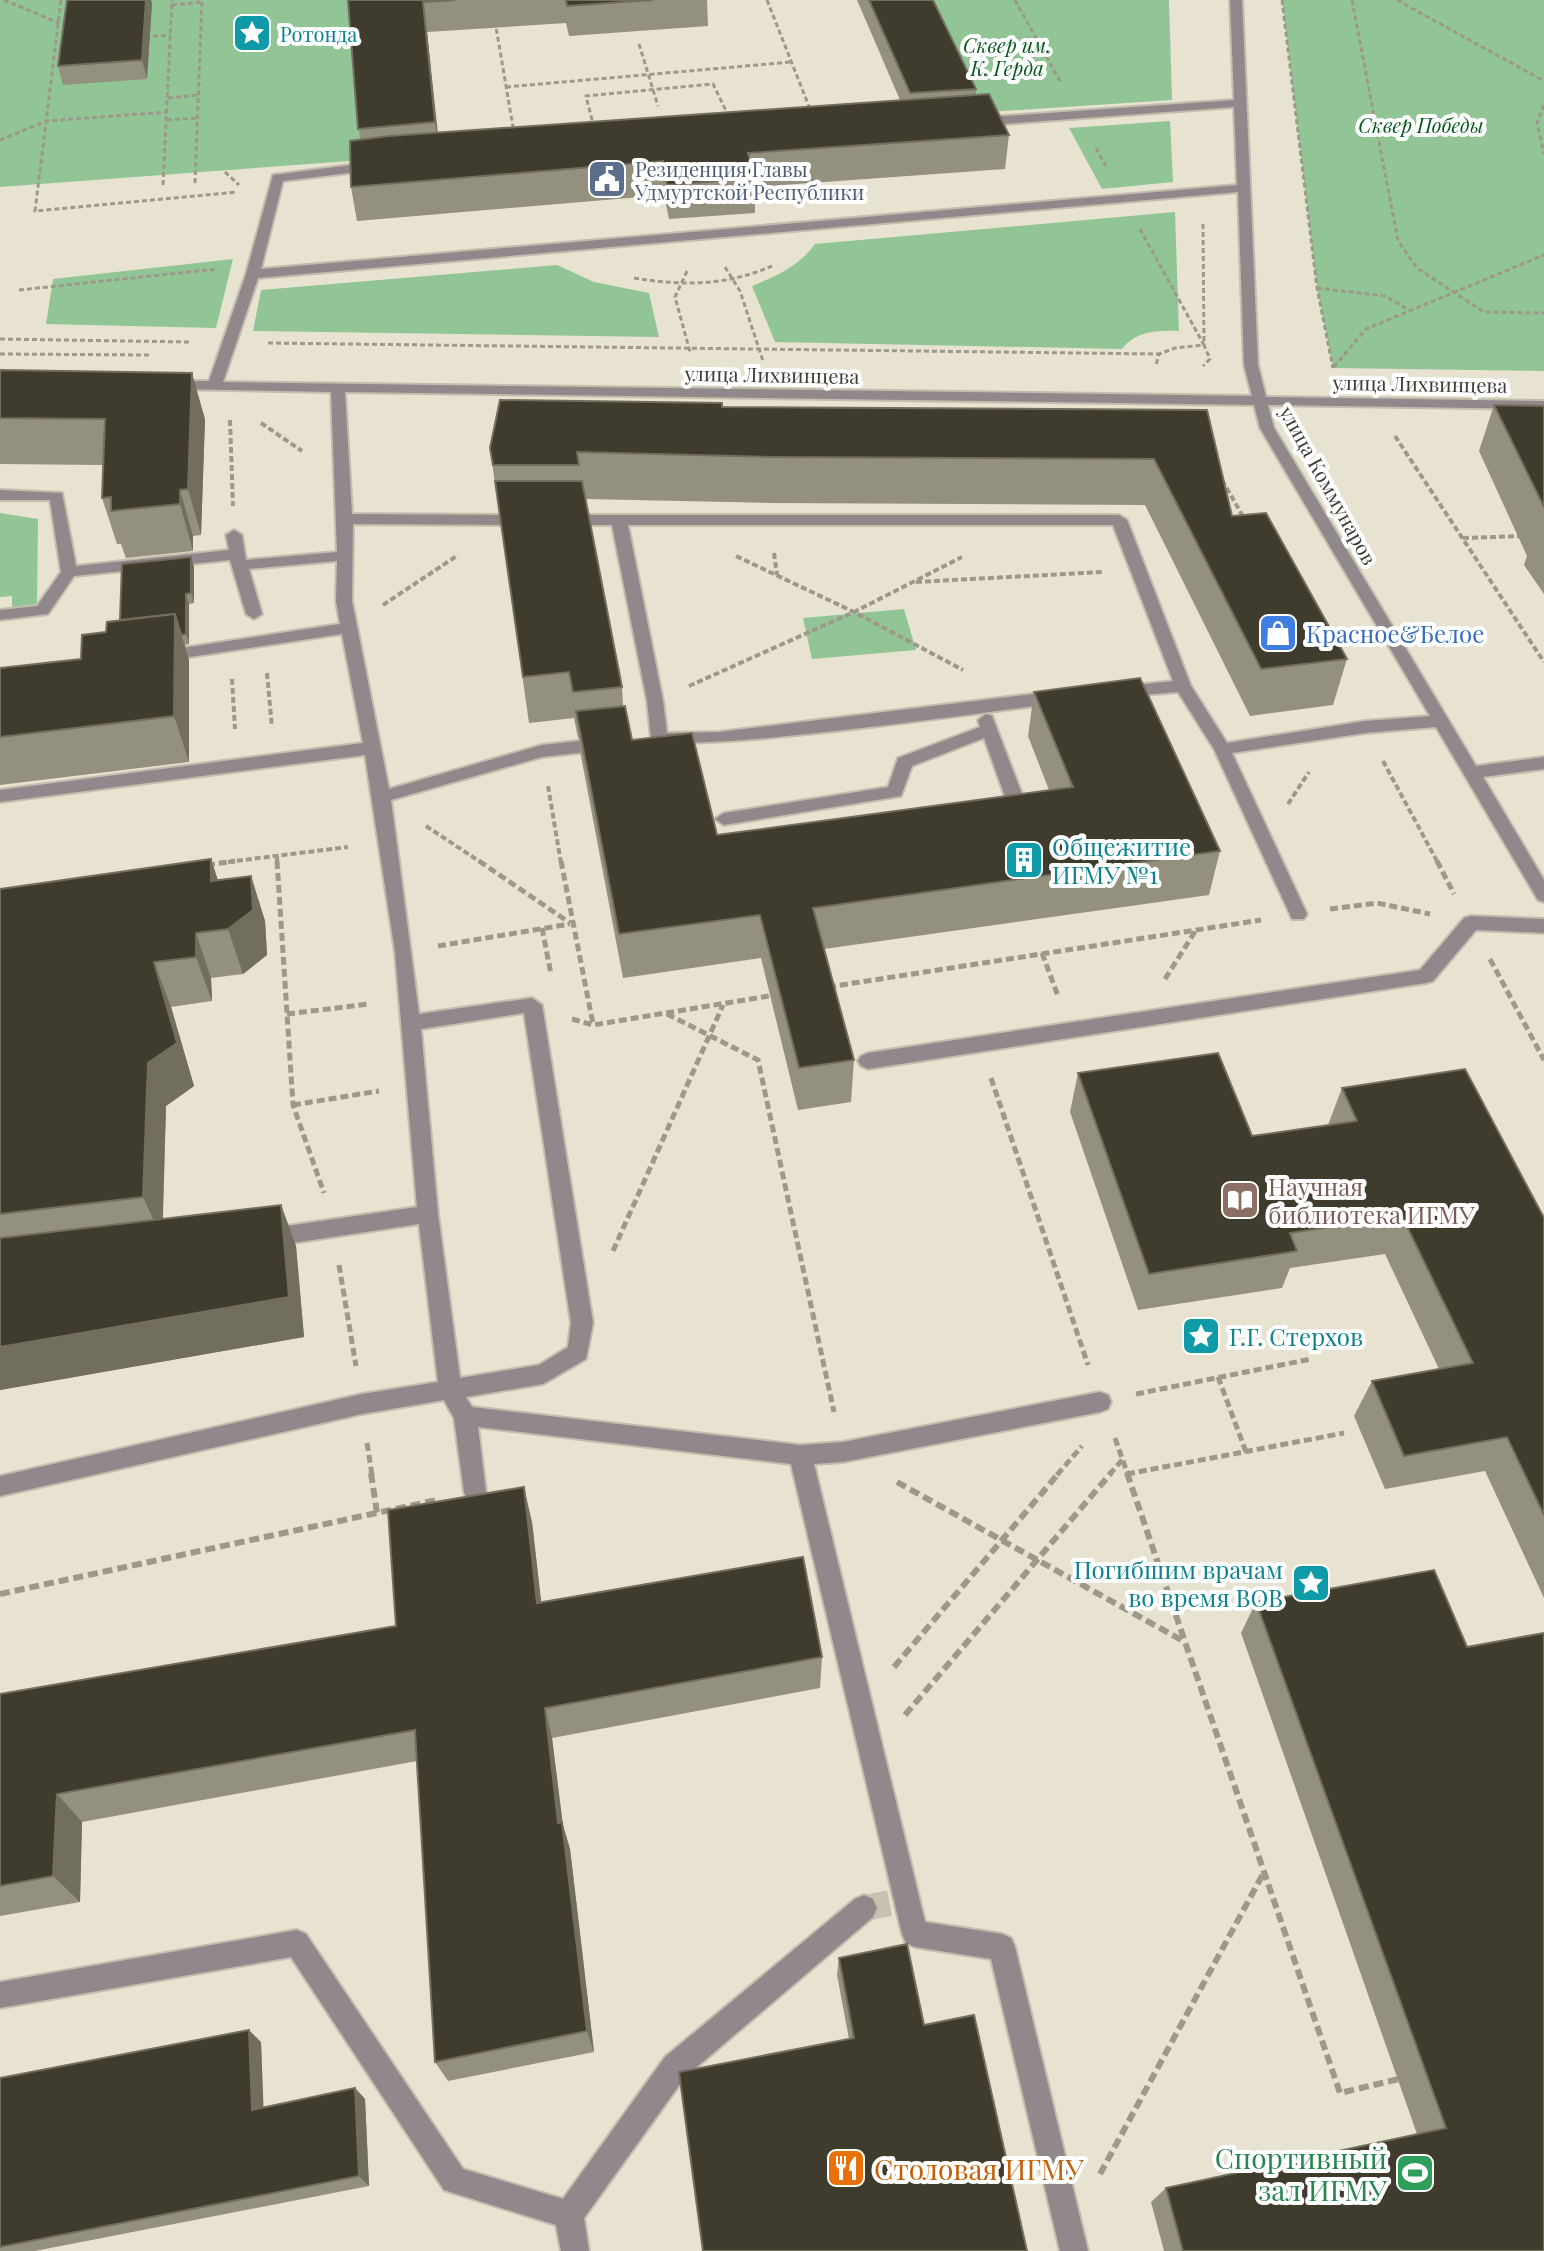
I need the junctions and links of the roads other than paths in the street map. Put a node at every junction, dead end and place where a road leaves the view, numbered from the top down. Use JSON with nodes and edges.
{"nodes":[{"id":1,"x":1236,"y":0,"type":"edge"},
{"id":2,"x":1240,"y":103,"type":"junction"},
{"id":3,"x":961,"y":123,"type":"edge"},
{"id":4,"x":394,"y":163,"type":"edge"},
{"id":5,"x":1245,"y":188,"type":"junction"},
{"id":6,"x":254,"y":270,"type":"junction"},
{"id":7,"x":154,"y":385,"type":"edge"},
{"id":8,"x":214,"y":386,"type":"junction"},
{"id":9,"x":338,"y":386,"type":"junction"},
{"id":10,"x":1259,"y":401,"type":"junction"},
{"id":11,"x":1544,"y":405,"type":"edge"},
{"id":12,"x":0,"y":495,"type":"edge"},
{"id":13,"x":345,"y":519,"type":"junction"},
{"id":14,"x":619,"y":520,"type":"junction"},
{"id":15,"x":234,"y":535,"type":"road end"},
{"id":16,"x":344,"y":556,"type":"junction"},
{"id":17,"x":239,"y":565,"type":"junction"},
{"id":18,"x":69,"y":572,"type":"junction"},
{"id":19,"x":254,"y":614,"type":"dead end"},
{"id":20,"x":0,"y":615,"type":"edge"},
{"id":21,"x":349,"y":628,"type":"junction"},
{"id":22,"x":139,"y":659,"type":"edge"},
{"id":23,"x":1183,"y":686,"type":"junction"},
{"id":24,"x":981,"y":706,"type":"junction"},
{"id":25,"x":1441,"y":721,"type":"junction"},
{"id":26,"x":990,"y":730,"type":"junction"},
{"id":27,"x":645,"y":740,"type":"junction"},
{"id":28,"x":372,"y":748,"type":"junction"},
{"id":29,"x":1222,"y":749,"type":"junction"},
{"id":30,"x":1544,"y":763,"type":"edge"},
{"id":31,"x":1472,"y":773,"type":"junction"},
{"id":32,"x":0,"y":796,"type":"edge"},
{"id":33,"x":382,"y":797,"type":"junction"},
{"id":34,"x":1016,"y":802,"type":"edge"},
{"id":35,"x":724,"y":819,"type":"dead end"},
{"id":36,"x":1544,"y":895,"type":"edge"},
{"id":37,"x":1298,"y":914,"type":"road end"},
{"id":38,"x":1544,"y":926,"type":"edge"},
{"id":39,"x":410,"y":1023,"type":"junction"},
{"id":40,"x":868,"y":1061,"type":"dead end"},
{"id":41,"x":428,"y":1214,"type":"junction"},
{"id":42,"x":241,"y":1241,"type":"edge"},
{"id":43,"x":450,"y":1390,"type":"junction"},
{"id":44,"x":1103,"y":1409,"type":"road end"},
{"id":45,"x":465,"y":1416,"type":"junction"},
{"id":46,"x":800,"y":1455,"type":"junction"},
{"id":47,"x":0,"y":1486,"type":"edge"},
{"id":48,"x":475,"y":1492,"type":"edge"},
{"id":49,"x":887,"y":1904,"type":"junction"},
{"id":50,"x":0,"y":1995,"type":"edge"},
{"id":51,"x":569,"y":2215,"type":"junction"},
{"id":52,"x":1072,"y":2241,"type":"edge"},
{"id":53,"x":575,"y":2251,"type":"edge"}],
"edges":[{"from":1,"to":2,"type":"street","name":"улица Коммунаров"},
{"from":2,"to":3,"type":"street"},
{"from":2,"to":5,"type":"street","name":"улица Коммунаров"},
{"from":4,"to":6,"type":"street"},
{"from":5,"to":6,"type":"street"},
{"from":5,"to":10,"type":"street","name":"улица Коммунаров"},
{"from":6,"to":8,"type":"street"},
{"from":7,"to":8,"type":"street","name":"улица Лихвинцева"},
{"from":8,"to":9,"type":"street","name":"улица Лихвинцева"},
{"from":9,"to":10,"type":"street","name":"улица Лихвинцева"},
{"from":9,"to":13,"type":"street"},
{"from":10,"to":11,"type":"street","name":"улица Лихвинцева"},
{"from":10,"to":25,"type":"street","name":"улица Коммунаров"},
{"from":12,"to":18,"type":"street"},
{"from":13,"to":14,"type":"street"},
{"from":13,"to":16,"type":"street"},
{"from":14,"to":23,"type":"street"},
{"from":14,"to":27,"type":"street"},
{"from":15,"to":17,"type":"street"},
{"from":16,"to":17,"type":"street"},
{"from":16,"to":21,"type":"street"},
{"from":17,"to":18,"type":"street"},
{"from":17,"to":19,"type":"street"},
{"from":18,"to":20,"type":"street"},
{"from":21,"to":22,"type":"street"},
{"from":21,"to":28,"type":"street"},
{"from":23,"to":24,"type":"street"},
{"from":23,"to":29,"type":"street"},
{"from":24,"to":26,"type":"street"},
{"from":24,"to":27,"type":"street"},
{"from":25,"to":29,"type":"street"},
{"from":25,"to":31,"type":"street","name":"улица Коммунаров"},
{"from":26,"to":34,"type":"street"},
{"from":26,"to":35,"type":"street"},
{"from":27,"to":33,"type":"street"},
{"from":28,"to":32,"type":"street"},
{"from":28,"to":33,"type":"street"},
{"from":29,"to":37,"type":"street"},
{"from":30,"to":31,"type":"street"},
{"from":31,"to":36,"type":"street","name":"улица Коммунаров"},
{"from":33,"to":39,"type":"street"},
{"from":38,"to":40,"type":"street"},
{"from":39,"to":41,"type":"street"},
{"from":39,"to":43,"type":"street"},
{"from":41,"to":42,"type":"street"},
{"from":41,"to":43,"type":"street"},
{"from":43,"to":45,"type":"street"},
{"from":43,"to":47,"type":"street"},
{"from":44,"to":46,"type":"street"},
{"from":45,"to":46,"type":"street"},
{"from":45,"to":48,"type":"street"},
{"from":46,"to":49,"type":"street"},
{"from":49,"to":51,"type":"street"},
{"from":49,"to":52,"type":"street"},
{"from":50,"to":51,"type":"street"},
{"from":51,"to":53,"type":"street"}]}
